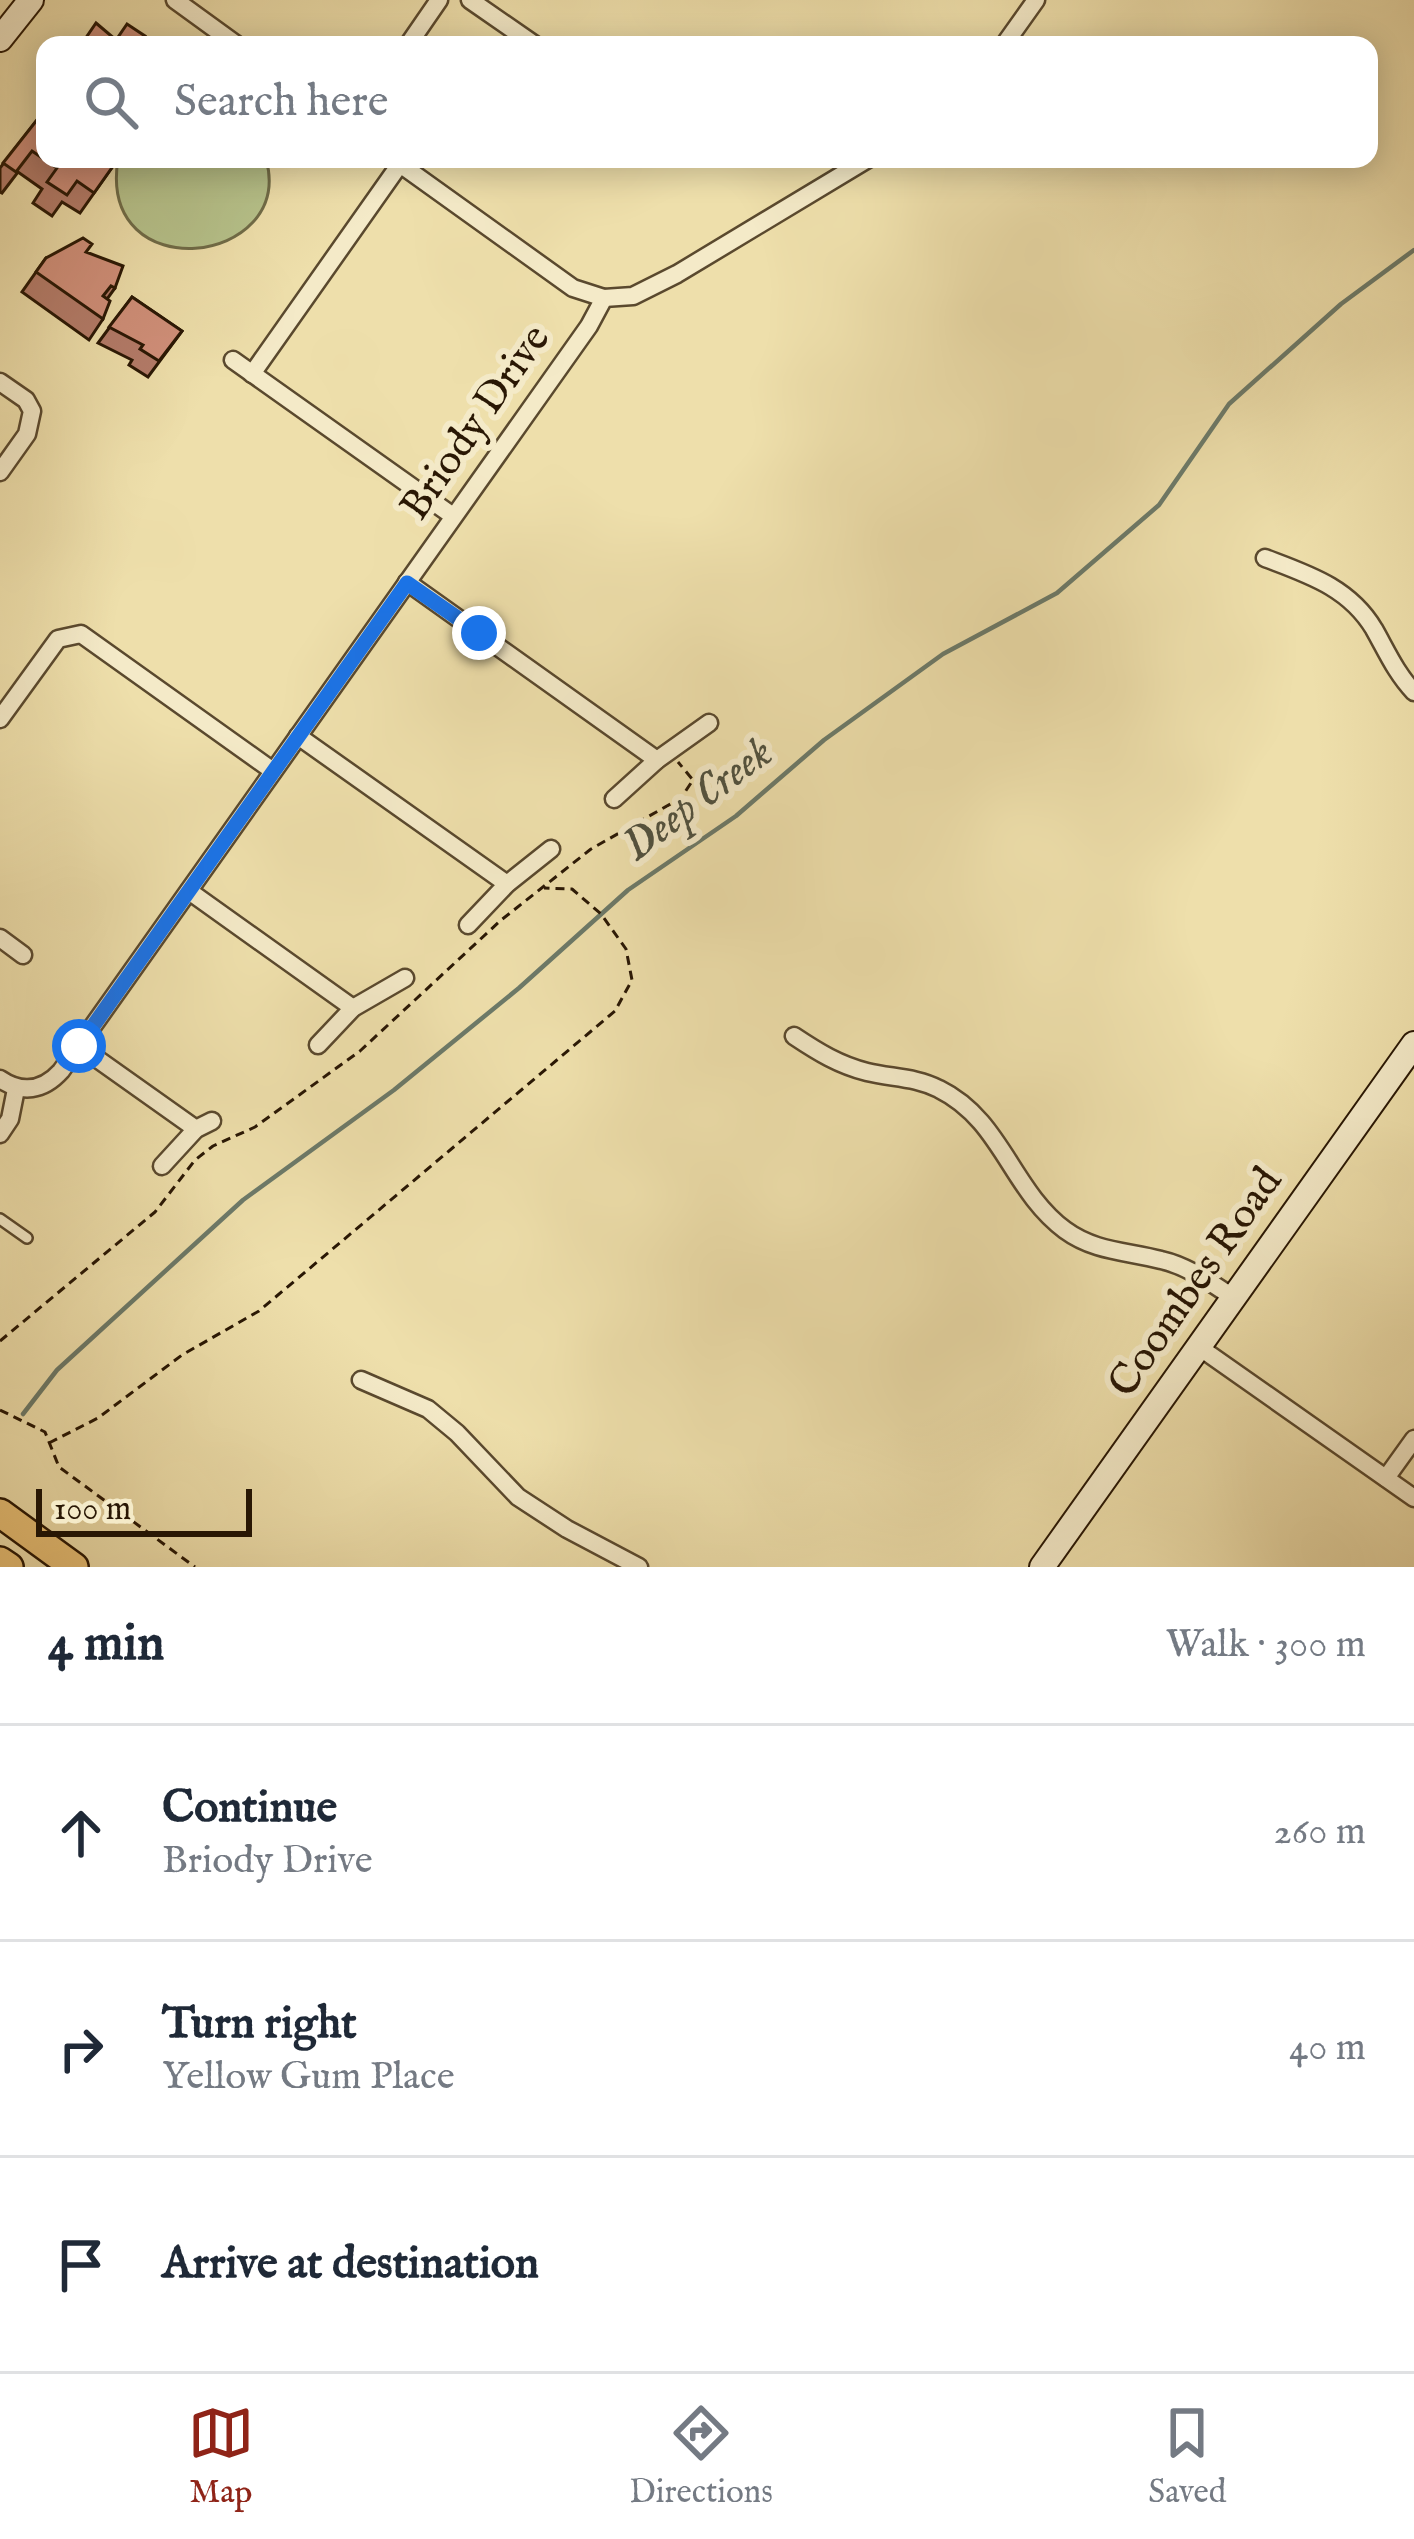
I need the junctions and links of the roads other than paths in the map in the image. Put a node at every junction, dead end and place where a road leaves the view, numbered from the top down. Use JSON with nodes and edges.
{"nodes":[{"id":1,"x":175,"y":0,"type":"edge"},
{"id":2,"x":439,"y":0,"type":"edge"},
{"id":3,"x":470,"y":0,"type":"edge"},
{"id":4,"x":1036,"y":0,"type":"edge"},
{"id":5,"x":225,"y":36,"type":"edge"},
{"id":6,"x":414,"y":36,"type":"edge"},
{"id":7,"x":522,"y":36,"type":"edge"},
{"id":8,"x":1010,"y":36,"type":"edge"},
{"id":9,"x":393,"y":168,"type":"edge"},
{"id":10,"x":405,"y":168,"type":"edge"},
{"id":11,"x":853,"y":168,"type":"edge"},
{"id":12,"x":604,"y":298,"type":"junction"},
{"id":13,"x":233,"y":360,"type":"dead end"},
{"id":14,"x":252,"y":374,"type":"junction"},
{"id":15,"x":0,"y":382,"type":"edge"},
{"id":16,"x":0,"y":472,"type":"edge"},
{"id":17,"x":453,"y":516,"type":"junction"},
{"id":18,"x":1265,"y":558,"type":"dead end"},
{"id":19,"x":407,"y":583,"type":"junction"},
{"id":20,"x":1414,"y":692,"type":"edge"},
{"id":21,"x":0,"y":718,"type":"edge"},
{"id":22,"x":709,"y":723,"type":"dead end"},
{"id":23,"x":298,"y":736,"type":"junction"},
{"id":24,"x":663,"y":755,"type":"junction"},
{"id":25,"x":273,"y":771,"type":"junction"},
{"id":26,"x":614,"y":799,"type":"dead end"},
{"id":27,"x":550,"y":849,"type":"dead end"},
{"id":28,"x":507,"y":884,"type":"junction"},
{"id":29,"x":189,"y":891,"type":"junction"},
{"id":30,"x":468,"y":925,"type":"dead end"},
{"id":31,"x":0,"y":938,"type":"edge"},
{"id":32,"x":23,"y":955,"type":"dead end"},
{"id":33,"x":405,"y":978,"type":"dead end"},
{"id":34,"x":353,"y":1008,"type":"junction"},
{"id":35,"x":794,"y":1036,"type":"dead end"},
{"id":36,"x":1414,"y":1044,"type":"edge"},
{"id":37,"x":318,"y":1045,"type":"dead end"},
{"id":38,"x":79,"y":1046,"type":"junction"},
{"id":39,"x":8,"y":1084,"type":"edge"},
{"id":40,"x":0,"y":1134,"type":"edge"},
{"id":41,"x":162,"y":1166,"type":"dead end"},
{"id":42,"x":0,"y":1220,"type":"edge"},
{"id":43,"x":27,"y":1238,"type":"dead end"},
{"id":44,"x":1234,"y":1298,"type":"junction"},
{"id":45,"x":1199,"y":1347,"type":"junction"},
{"id":46,"x":361,"y":1381,"type":"dead end"},
{"id":47,"x":1414,"y":1439,"type":"edge"},
{"id":48,"x":1386,"y":1478,"type":"junction"},
{"id":49,"x":1414,"y":1498,"type":"edge"},
{"id":50,"x":0,"y":1513,"type":"edge"},
{"id":51,"x":0,"y":1561,"type":"edge"},
{"id":52,"x":9,"y":1567,"type":"edge"},
{"id":53,"x":74,"y":1567,"type":"edge"},
{"id":54,"x":639,"y":1567,"type":"edge"},
{"id":55,"x":1042,"y":1567,"type":"edge"}],
"edges":[{"from":1,"to":5,"type":"street"},
{"from":2,"to":6,"type":"street"},
{"from":3,"to":7,"type":"street"},
{"from":4,"to":8,"type":"street"},
{"from":9,"to":14,"type":"street"},
{"from":10,"to":12,"type":"street"},
{"from":11,"to":12,"type":"street","name":"Briody Drive"},
{"from":12,"to":17,"type":"street","name":"Briody Drive"},
{"from":13,"to":14,"type":"street"},
{"from":14,"to":17,"type":"street"},
{"from":15,"to":16,"type":"street"},
{"from":17,"to":19,"type":"street","name":"Briody Drive"},
{"from":18,"to":20,"type":"street"},
{"from":19,"to":23,"type":"street","name":"Briody Drive"},
{"from":19,"to":24,"type":"street"},
{"from":21,"to":25,"type":"street"},
{"from":22,"to":24,"type":"street"},
{"from":23,"to":25,"type":"street","name":"Briody Drive"},
{"from":23,"to":28,"type":"street"},
{"from":24,"to":26,"type":"street"},
{"from":25,"to":29,"type":"street","name":"Briody Drive"},
{"from":27,"to":28,"type":"street"},
{"from":28,"to":30,"type":"street"},
{"from":29,"to":34,"type":"street"},
{"from":29,"to":38,"type":"street","name":"Briody Drive"},
{"from":31,"to":32,"type":"street"},
{"from":33,"to":34,"type":"street"},
{"from":34,"to":37,"type":"street"},
{"from":35,"to":44,"type":"street"},
{"from":36,"to":44,"type":"street","name":"Coombes Road"},
{"from":38,"to":39,"type":"street","name":"Briody Drive"},
{"from":38,"to":41,"type":"street"},
{"from":39,"to":40,"type":"street"},
{"from":42,"to":43,"type":"lane"},
{"from":44,"to":45,"type":"street","name":"Coombes Road"},
{"from":45,"to":48,"type":"street"},
{"from":45,"to":55,"type":"street","name":"Coombes Road"},
{"from":46,"to":54,"type":"street"},
{"from":47,"to":48,"type":"street"},
{"from":48,"to":49,"type":"street"},
{"from":50,"to":53,"type":"main road"},
{"from":51,"to":52,"type":"main road"}]}
